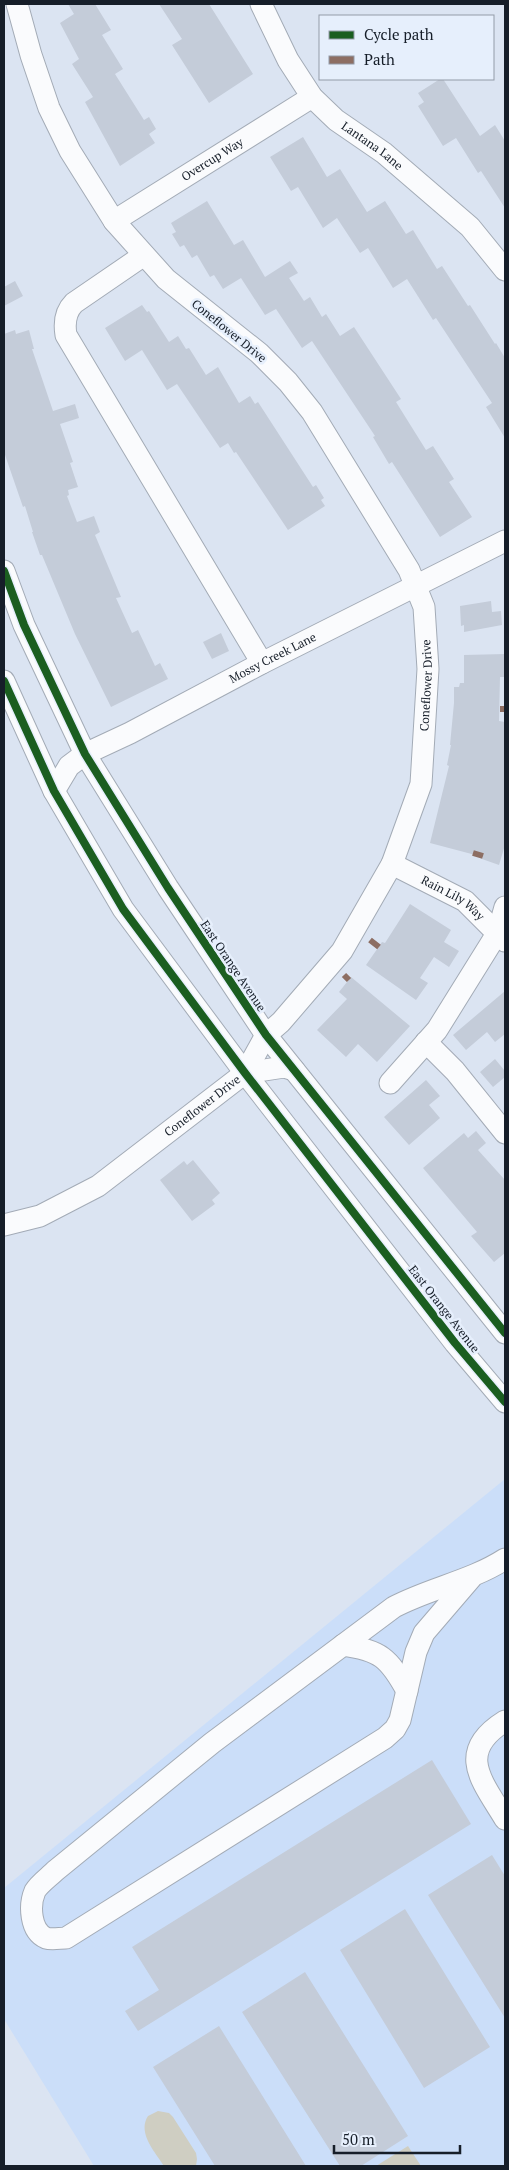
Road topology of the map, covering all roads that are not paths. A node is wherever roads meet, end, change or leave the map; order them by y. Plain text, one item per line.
1 (17, 4) edge
2 (262, 4) edge
3 (312, 97) junction
4 (114, 221) junction
5 (144, 255) junction
6 (505, 270) edge
7 (505, 541) edge
8 (4, 571) edge
9 (415, 586) junction
10 (262, 664) junction
11 (4, 681) edge
12 (85, 754) junction
13 (54, 791) junction
14 (392, 864) junction
15 (505, 907) edge
16 (501, 936) edge
17 (266, 1035) junction
18 (426, 1042) junction
19 (294, 1070) junction
20 (245, 1073) junction
21 (390, 1083) dead end
22 (505, 1132) edge
23 (4, 1225) edge
24 (498, 1308) edge
25 (505, 1333) edge
26 (505, 1402) edge
27 (505, 1559) edge
28 (472, 1577) junction
29 (343, 1645) junction
30 (407, 1691) junction
31 (505, 1721) edge
32 (505, 1819) edge

1 - 4 street, Coneflower Drive
2 - 3 street, Lantana Lane
3 - 4 street, Overcup Way
3 - 6 street, Lantana Lane
4 - 5 street, Coneflower Drive
5 - 9 street, Coneflower Drive
5 - 10 street
7 - 9 street, Mossy Creek Lane
8 - 12 street, East Orange Avenue
9 - 10 street, Mossy Creek Lane
9 - 14 street, Coneflower Drive
10 - 12 street, Mossy Creek Lane
11 - 13 street, East Orange Avenue
12 - 13 street, Mossy Creek Lane
12 - 17 street, East Orange Avenue
13 - 20 street, East Orange Avenue
14 - 16 street, Rain Lily Way
14 - 17 street, Coneflower Drive
15 - 16 street
16 - 18 street
17 - 19 street, East Orange Avenue
17 - 20 street, Coneflower Drive
18 - 21 street
18 - 22 street
19 - 20 street
19 - 24 street, East Orange Avenue
20 - 23 street, Coneflower Drive
20 - 26 street, East Orange Avenue
24 - 25 street, East Orange Avenue
27 - 28 street
28 - 29 street
28 - 30 street
29 - 30 street
29 - 30 street
31 - 32 street

